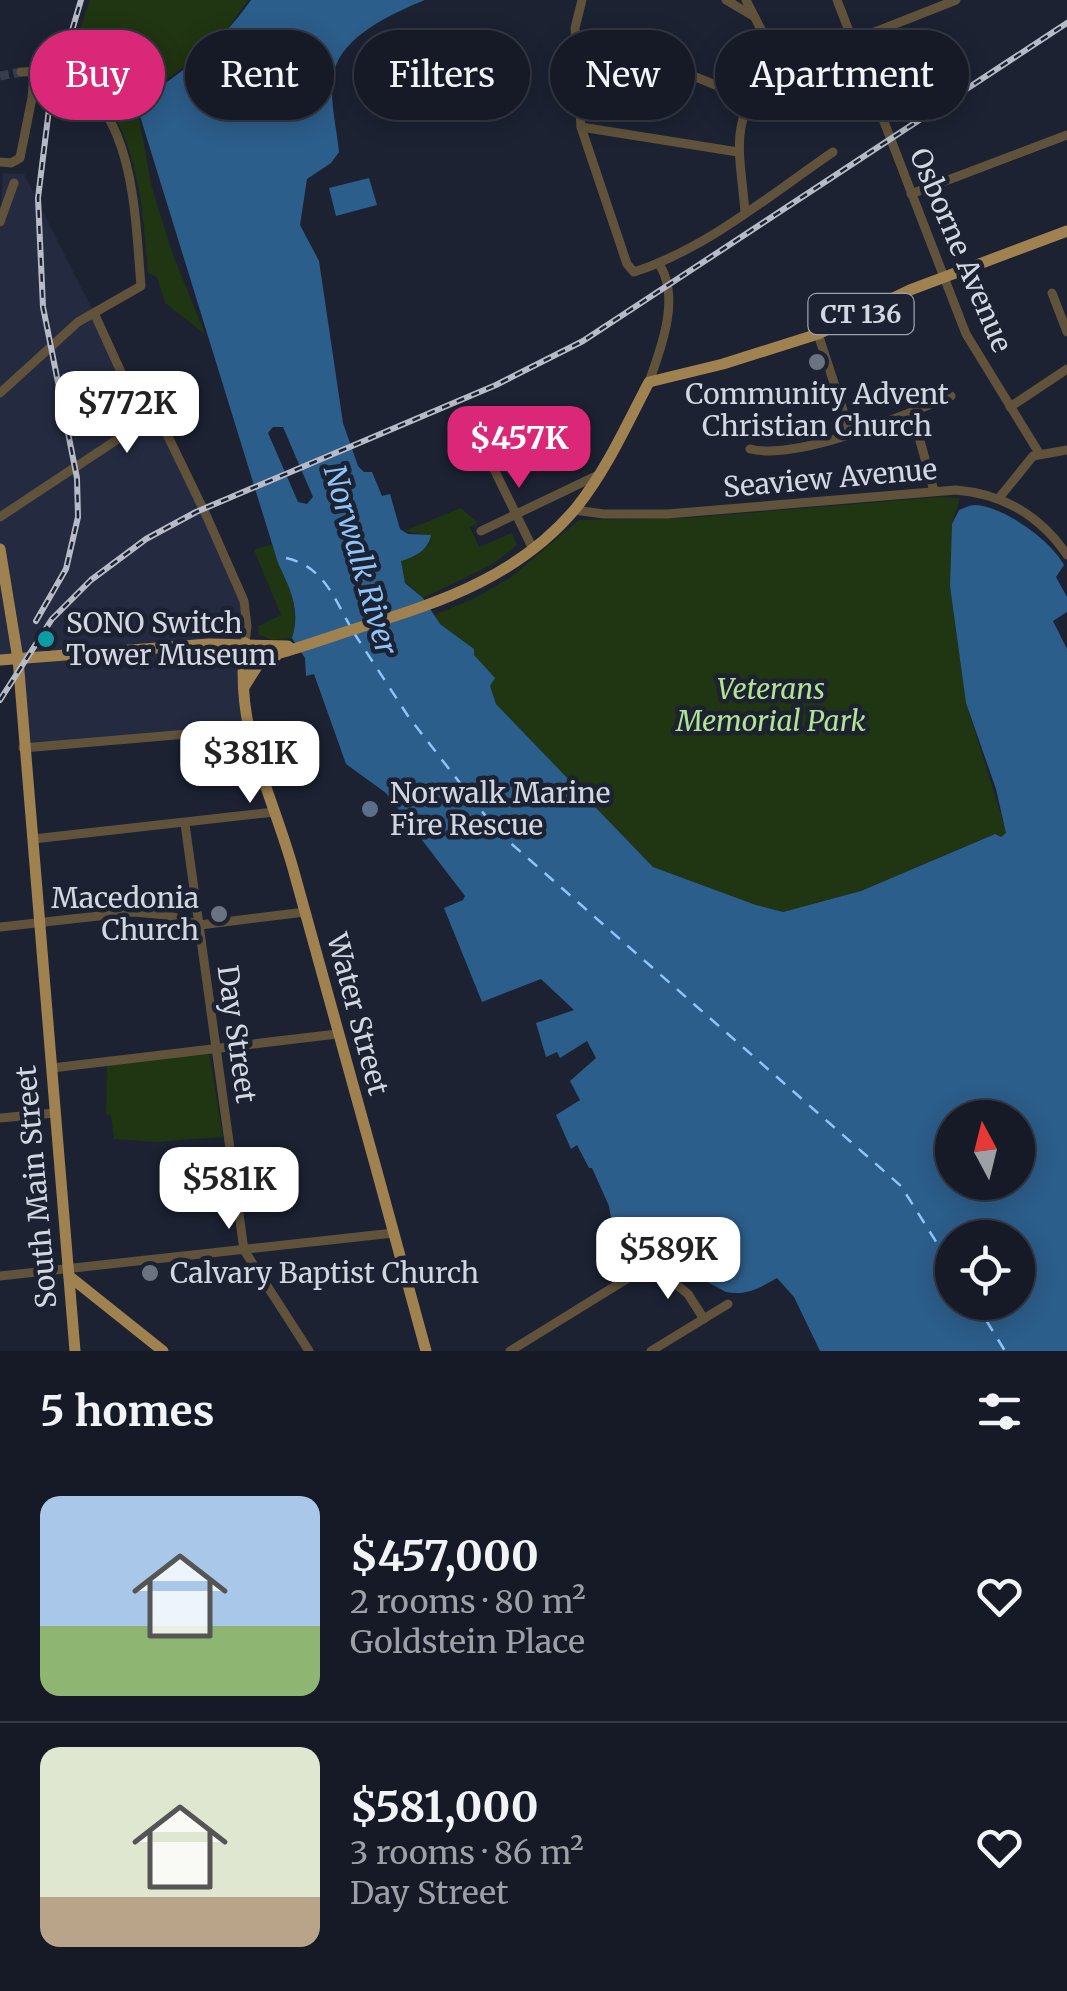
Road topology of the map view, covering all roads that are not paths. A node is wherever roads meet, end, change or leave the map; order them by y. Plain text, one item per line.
1 (582, 0) edge
2 (726, 0) edge
3 (746, 0) edge
4 (836, 0) edge
5 (953, 1) edge
6 (755, 18) junction
7 (761, 30) edge
8 (847, 30) edge
9 (881, 30) edge
10 (21, 72) tunnel mouth
11 (30, 72) edge
12 (30, 97) edge
13 (111, 120) edge
14 (741, 120) edge
15 (882, 120) edge
16 (582, 126) junction
17 (1067, 135) edge
18 (738, 152) junction
19 (833, 152) dead end
20 (0, 162) edge
21 (14, 183) dead end
22 (911, 194) junction
23 (745, 212) junction
24 (1, 219) edge
25 (1067, 231) edge
26 (659, 264) junction
27 (944, 278) junction
28 (1052, 293) dead end
29 (95, 314) junction
30 (1066, 327) edge
31 (818, 334) junction
32 (1067, 369) edge
33 (649, 382) junction
34 (0, 393) edge
35 (951, 396) dead end
36 (1010, 407) junction
37 (150, 412) junction
38 (912, 412) junction
39 (470, 420) dead end
40 (851, 435) junction
41 (750, 449) dead end
42 (1067, 450) edge
43 (1039, 453) junction
44 (600, 474) junction
45 (934, 491) junction
46 (999, 498) junction
47 (574, 510) junction
48 (515, 515) junction
49 (0, 517) edge
50 (482, 531) dead end
51 (0, 549) edge
52 (533, 549) junction
53 (1067, 555) edge
54 (244, 643) junction
55 (292, 649) junction
56 (18, 659) junction
57 (0, 660) edge
58 (242, 690) junction
59 (246, 729) junction
60 (23, 748) junction
61 (274, 812) junction
62 (185, 824) junction
63 (33, 840) junction
64 (305, 912) junction
65 (39, 924) junction
66 (200, 924) junction
67 (0, 927) edge
68 (337, 1034) junction
69 (216, 1048) junction
70 (52, 1068) junction
71 (55, 1113) junction
72 (0, 1118) edge
73 (394, 1233) junction
74 (244, 1250) junction
75 (69, 1273) junction
76 (0, 1276) edge
77 (728, 1304) dead end
78 (704, 1319) junction
79 (75, 1351) edge
80 (163, 1351) edge
81 (309, 1351) edge
82 (426, 1351) edge
83 (510, 1351) edge
84 (651, 1351) edge

1 - 16 street
2 - 6 street
3 - 6 street
4 - 8 street, Osborne Avenue
5 - 9 street
6 - 7 street
10 - 11 street
12 - 20 street
13 - 29 street
14 - 18 street
15 - 22 street, Osborne Avenue
16 - 18 street
16 - 26 street
17 - 22 street
18 - 23 street
19 - 23 street
21 - 24 street
22 - 27 street, Osborne Avenue
23 - 26 street
25 - 27 main road, CT 136
26 - 33 street
27 - 31 main road, CT 136
27 - 36 street, Osborne Avenue
28 - 30 street
29 - 34 street
29 - 37 street
31 - 33 main road, CT 136
31 - 40 street
32 - 36 street
33 - 44 main road
35 - 38 street
36 - 43 street, Osborne Avenue
37 - 49 street
37 - 54 street
38 - 40 street
38 - 45 street
39 - 48 street
40 - 41 street
42 - 43 street
43 - 46 street
44 - 47 main road
44 - 48 street
45 - 46 street, Seaview Avenue
45 - 47 street, Seaview Avenue
46 - 53 street, Seaview Avenue
47 - 52 main road
48 - 50 street
48 - 52 street
51 - 56 main road, South Main Street
52 - 55 main road
54 - 55 main road
54 - 56 main road
54 - 58 main road, Water Street
55 - 58 main road
56 - 57 main road
56 - 60 main road, South Main Street
58 - 59 main road, Water Street
59 - 60 street
59 - 61 main road, Water Street
60 - 63 main road, South Main Street
61 - 62 street
61 - 64 main road, Water Street
62 - 63 street
62 - 66 street, Day Street
63 - 65 main road, South Main Street
64 - 66 street
64 - 68 main road, Water Street
65 - 66 street
65 - 67 street
65 - 70 main road, South Main Street
66 - 69 street, Day Street
68 - 69 street
68 - 73 main road, Water Street
69 - 70 street
69 - 74 street, Day Street
70 - 71 main road, South Main Street
71 - 72 street
71 - 75 main road, South Main Street
73 - 74 street
73 - 82 main road, Water Street
74 - 75 street
74 - 81 street, Day Street
75 - 76 street
75 - 79 main road, South Main Street
75 - 80 main road
77 - 78 street
78 - 83 street
78 - 84 street

